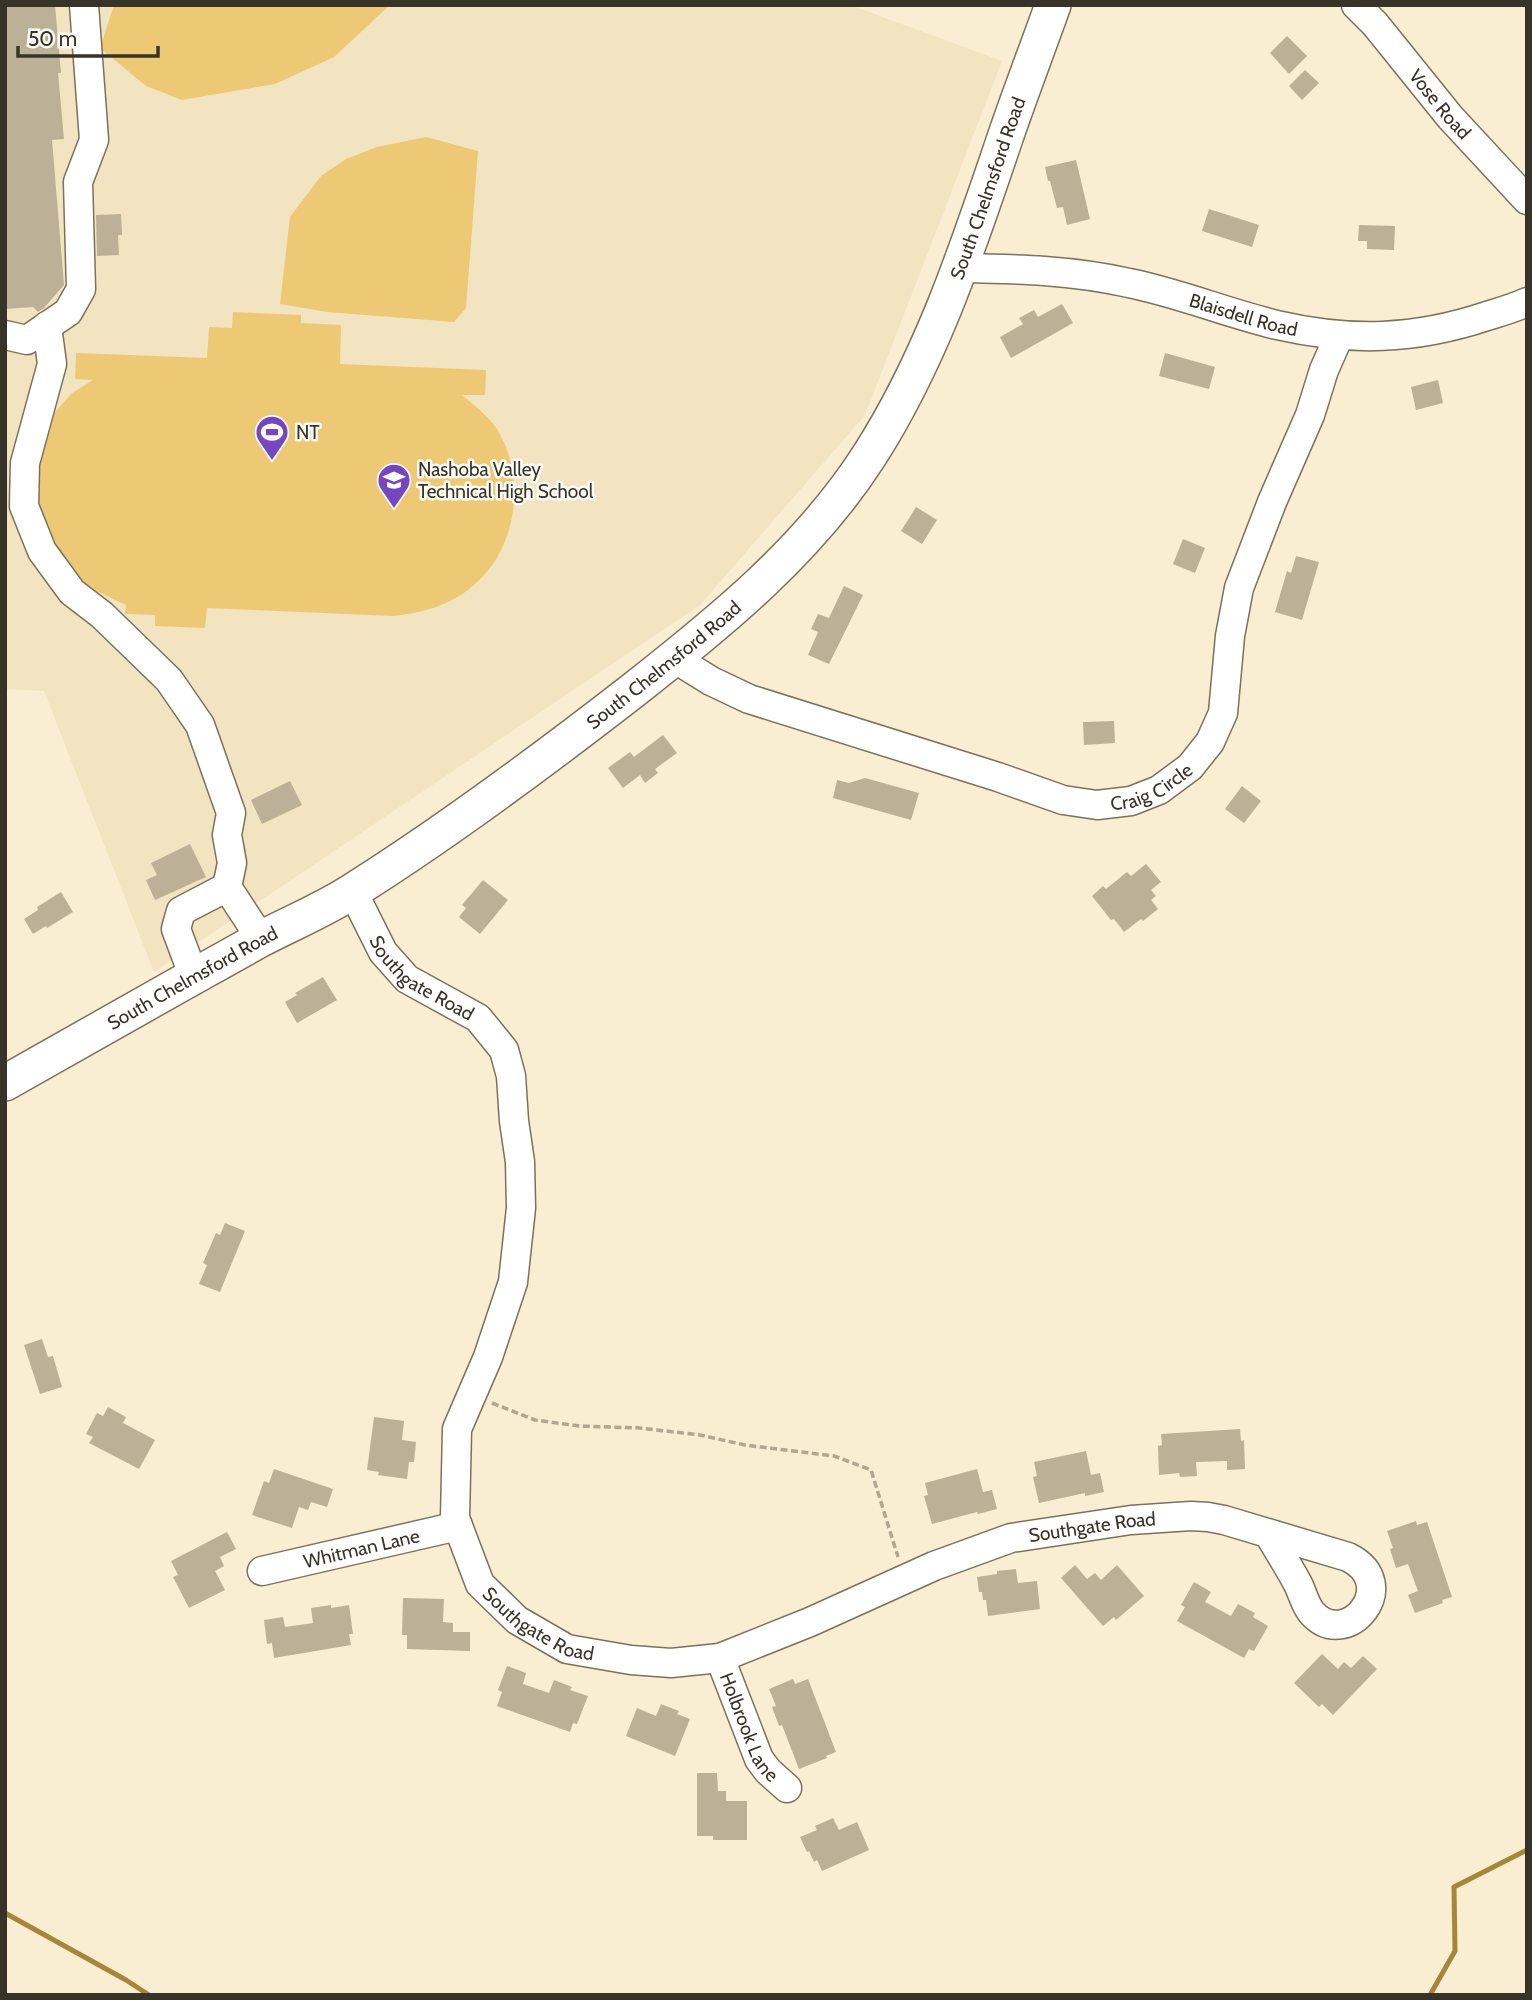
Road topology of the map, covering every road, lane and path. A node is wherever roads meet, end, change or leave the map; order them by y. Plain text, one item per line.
1 (84, 5) edge
2 (1053, 5) edge
3 (1356, 5) edge
4 (1527, 200) edge
5 (959, 268) junction
6 (1527, 302) edge
7 (47, 326) junction
8 (5, 335) edge
9 (1339, 335) junction
10 (674, 658) junction
11 (227, 887) junction
12 (353, 891) junction
13 (261, 939) junction
14 (194, 977) junction
15 (5, 1083) edge
16 (471, 1395) junction
17 (458, 1526) junction
18 (1268, 1533) dead end
19 (262, 1571) dead end
20 (905, 1579) junction
21 (720, 1658) junction
22 (787, 1788) dead end

1 - 7 street
2 - 5 main road, South Chelmsford Road
3 - 4 street, Vose Road
5 - 9 street, Blaisdell Road
5 - 10 main road, South Chelmsford Road
6 - 9 street, Blaisdell Road
7 - 8 street
7 - 11 street
9 - 10 street, Craig Circle
10 - 12 main road, South Chelmsford Road
11 - 13 street
11 - 14 street
12 - 13 main road, South Chelmsford Road
12 - 16 street, Southgate Road
13 - 14 main road, South Chelmsford Road
14 - 15 main road, South Chelmsford Road
16 - 17 street, Southgate Road
16 - 20 path
17 - 19 street, Whitman Lane
17 - 21 street, Southgate Road
18 - 20 street, Southgate Road
20 - 21 street, Southgate Road
21 - 22 street, Holbrook Lane

